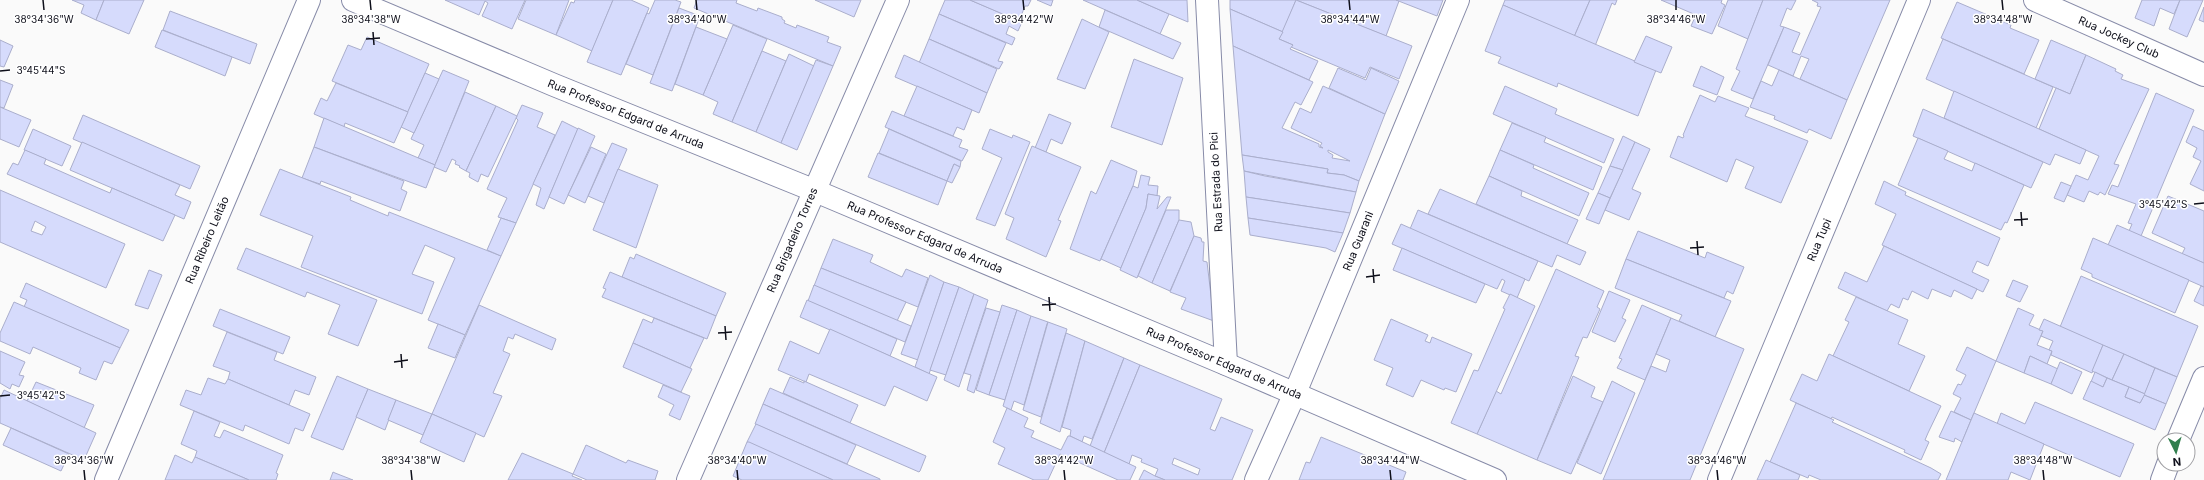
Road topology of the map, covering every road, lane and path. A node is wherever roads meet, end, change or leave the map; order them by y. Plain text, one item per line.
1 (309, 0) edge
2 (353, 0) edge
3 (898, 0) edge
4 (1207, 0) edge
5 (1458, 0) edge
6 (1919, 0) edge
7 (2035, 0) edge
8 (2204, 74) edge
9 (813, 190) junction
10 (1226, 364) junction
11 (2204, 378) edge
12 (1296, 393) junction
13 (2181, 432) edge
14 (1262, 474) edge
15 (106, 480) edge
16 (688, 480) edge
17 (1495, 480) edge
18 (1719, 480) edge

1 - 15 street, Rua Ribeiro Leitão
2 - 9 street, Rua Professor Edgard de Arruda
3 - 9 street, Rua Brigadeiro Torres
4 - 10 street, Rua Estrada do Pici
5 - 12 street, Rua Guarani
6 - 18 street, Rua Tupi
7 - 8 street, Rua Jockey Club
9 - 10 street, Rua Professor Edgard de Arruda
9 - 16 street, Rua Brigadeiro Torres
10 - 12 street, Rua Professor Edgard de Arruda
11 - 13 street
12 - 14 street, Rua Guarani
12 - 17 street, Rua Professor Edgard de Arruda

